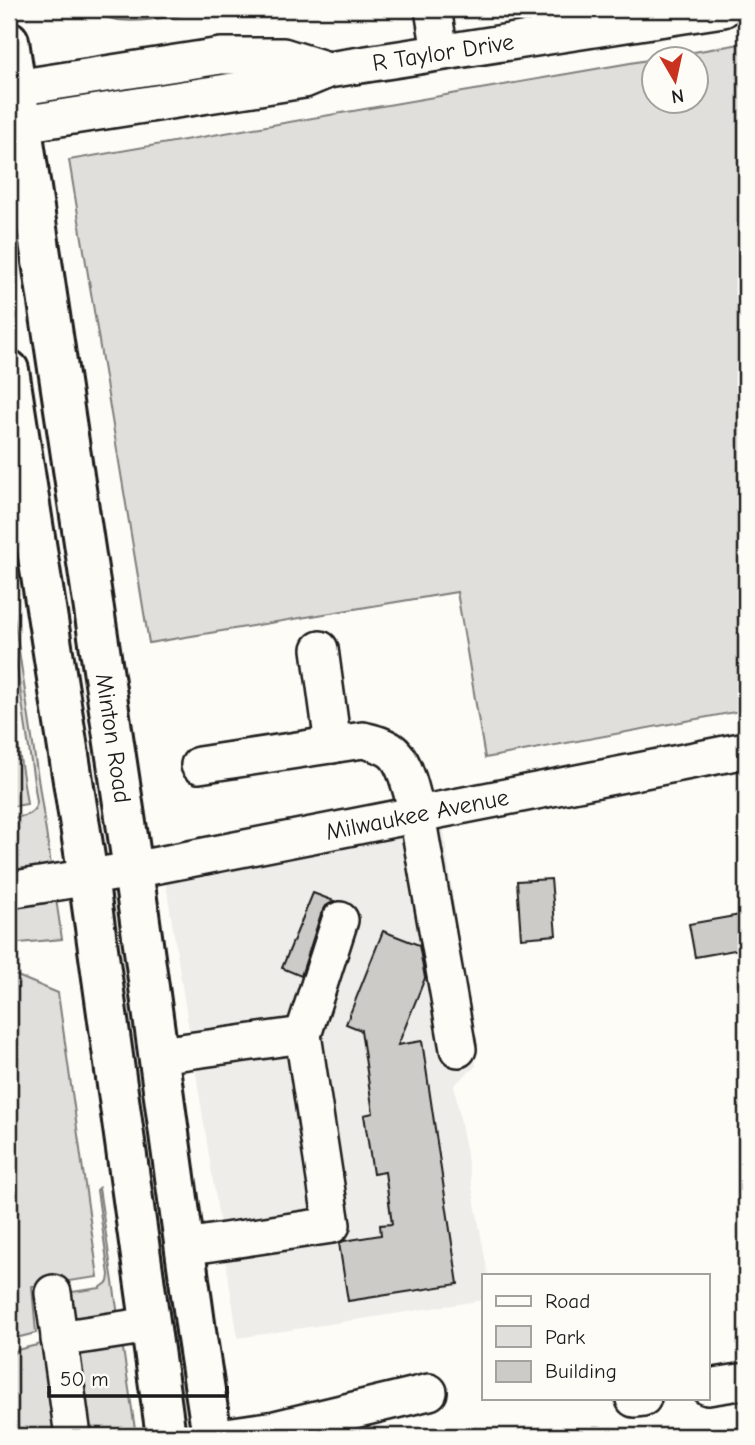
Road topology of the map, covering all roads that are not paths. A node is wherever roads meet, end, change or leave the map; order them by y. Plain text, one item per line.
1 (433, 9) edge
2 (723, 9) edge
3 (630, 16) edge
4 (9, 41) edge
5 (440, 52) junction
6 (140, 69) junction
7 (238, 73) junction
8 (12, 88) edge
9 (145, 105) junction
10 (15, 126) edge
11 (9, 370) edge
12 (320, 649) dead end
13 (334, 744) junction
14 (746, 750) edge
15 (199, 765) dead end
16 (417, 815) junction
17 (134, 870) junction
18 (88, 877) junction
19 (9, 890) edge
20 (340, 920) dead end
21 (303, 1035) junction
22 (458, 1049) dead end
23 (159, 1055) junction
24 (185, 1247) junction
25 (53, 1293) dead end
26 (150, 1325) junction
27 (59, 1339) junction
28 (746, 1381) edge
29 (710, 1387) edge
30 (429, 1392) dead end
31 (73, 1436) edge
32 (166, 1436) edge
33 (212, 1436) edge
34 (226, 1436) edge

1 - 5 street
2 - 3 street, R Taylor Drive
3 - 5 street, R Taylor Drive
4 - 8 main road, Minton Road
5 - 7 street, R Taylor Drive
6 - 7 street, R Taylor Drive
6 - 8 street, R Taylor Drive
6 - 9 street
7 - 9 street, R Taylor Drive
8 - 10 main road, Minton Road
9 - 10 street, R Taylor Drive
10 - 17 main road, Minton Road
11 - 18 main road, Minton Road
12 - 13 street
13 - 15 street
13 - 16 street
14 - 16 street, Milwaukee Avenue
16 - 17 street, Milwaukee Avenue
16 - 22 street
17 - 18 street, Milwaukee Avenue
17 - 23 main road, Minton Road
18 - 19 street, Milwaukee Avenue
18 - 26 main road, Minton Road
20 - 21 street
21 - 23 street
21 - 24 street
23 - 24 main road, Minton Road
24 - 33 main road, Minton Road
25 - 27 street
26 - 27 street
26 - 32 main road, Minton Road
27 - 31 street
28 - 29 street
30 - 34 street

